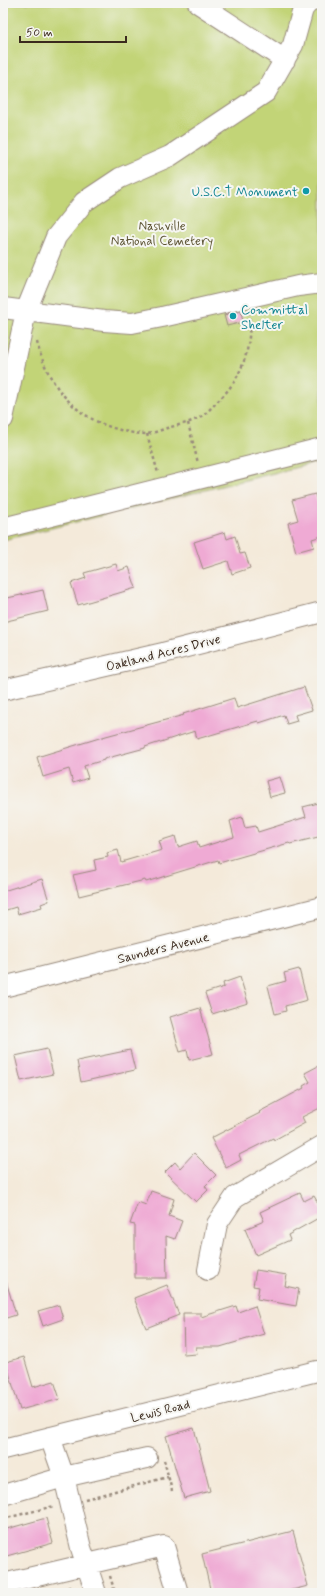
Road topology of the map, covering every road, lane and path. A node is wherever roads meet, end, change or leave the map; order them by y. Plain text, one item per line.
1 (198, 3) edge
2 (308, 3) edge
3 (285, 60) junction
4 (322, 283) edge
5 (246, 298) junction
6 (3, 308) edge
7 (26, 310) junction
8 (37, 338) dead end
9 (3, 419) edge
10 (188, 423) junction
11 (147, 434) junction
12 (322, 448) edge
13 (196, 468) dead end
14 (161, 477) dead end
15 (3, 528) edge
16 (322, 612) edge
17 (3, 690) edge
18 (322, 907) edge
19 (3, 986) edge
20 (322, 1147) edge
21 (208, 1270) dead end
22 (317, 1371) dead end
23 (50, 1437) junction
24 (3, 1449) edge
25 (155, 1456) joint
26 (168, 1477) junction
27 (64, 1478) junction
28 (172, 1490) dead end
29 (3, 1495) edge
30 (82, 1499) dead end
31 (54, 1506) dead end
32 (3, 1519) edge
33 (87, 1565) junction
34 (109, 1570) dead end
35 (3, 1584) edge
36 (96, 1593) edge
37 (115, 1593) edge
38 (178, 1593) edge

1 - 3 street
2 - 3 street
3 - 7 street
4 - 5 street
5 - 7 street
5 - 10 path
6 - 7 street
7 - 9 street
8 - 11 path
10 - 11 path
10 - 13 path
11 - 14 path
12 - 15 street
16 - 17 street, Oakland Acres Drive
18 - 19 street, Saunders Avenue
20 - 21 street
22 - 23 street, Lewis Road
23 - 24 street, Lewis Road
23 - 27 street
25 - 26 path
25 - 27 street
26 - 28 path
26 - 30 path
27 - 29 street
27 - 33 street
31 - 32 path
33 - 35 street
33 - 36 street
33 - 38 street
34 - 37 path

